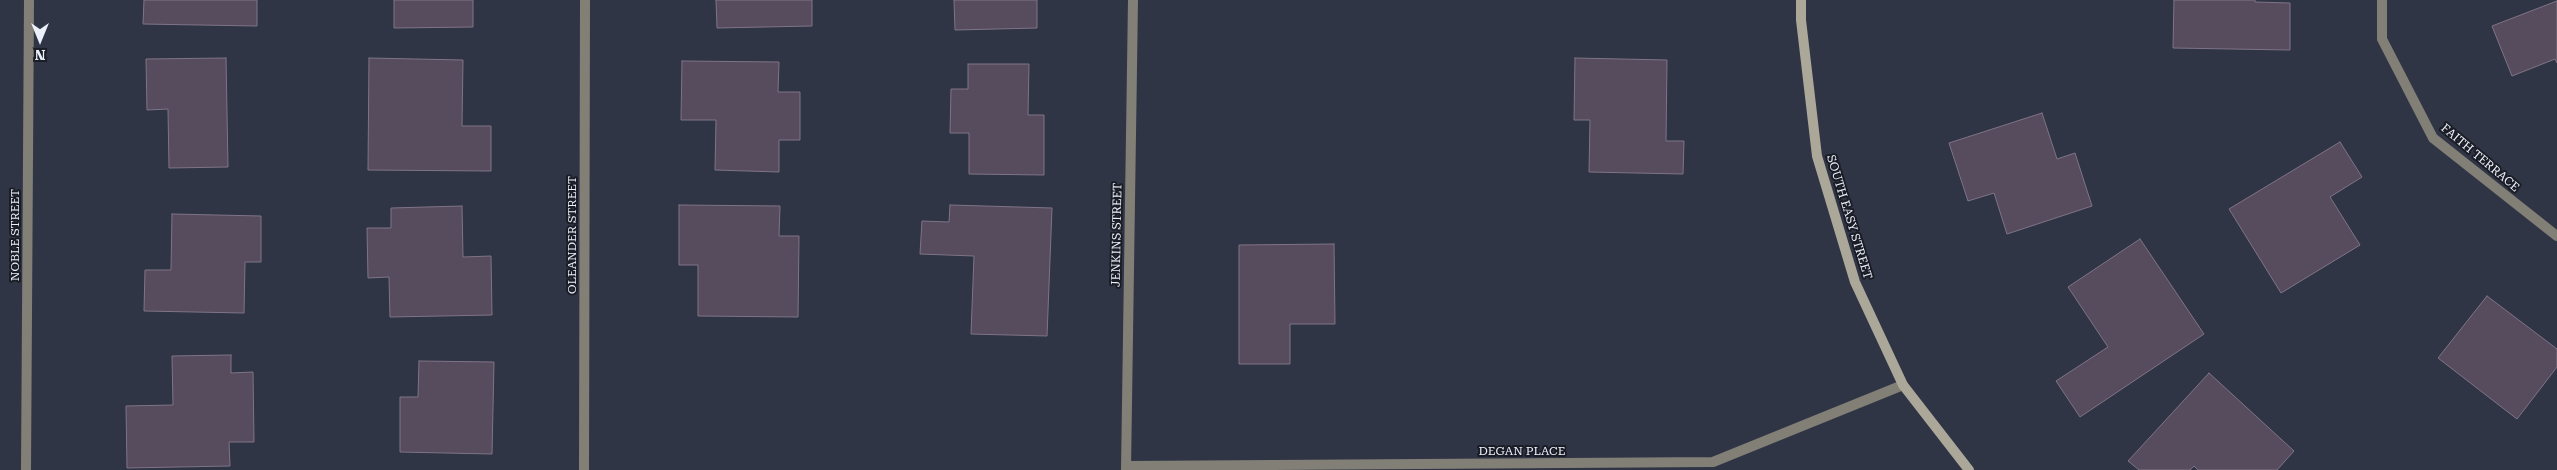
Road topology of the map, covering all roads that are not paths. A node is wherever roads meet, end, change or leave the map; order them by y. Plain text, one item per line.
1 (29, 0) edge
2 (586, 0) edge
3 (1133, 0) edge
4 (1801, 0) edge
5 (2382, 0) edge
6 (2557, 236) edge
7 (1903, 385) junction
8 (1126, 468) edge
9 (26, 470) edge
10 (584, 470) edge
11 (1969, 470) edge

1 - 9 street, NOBLE STREET
2 - 10 street, OLEANDER STREET
3 - 8 street, JENKINS STREET
4 - 7 street, SOUTH EASY STREET
5 - 6 street, FAITH TERRACE
7 - 8 street, DEGAN PLACE
7 - 11 street, SOUTH EASY STREET

